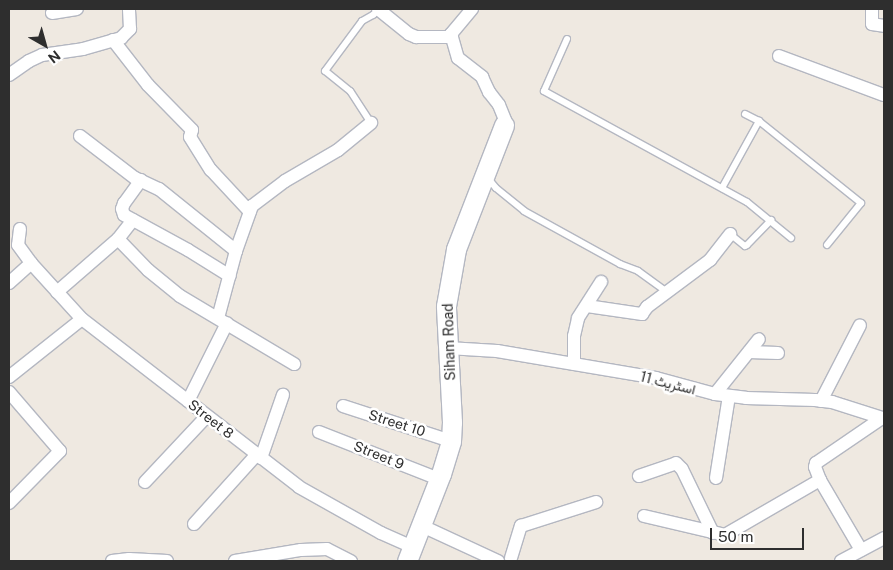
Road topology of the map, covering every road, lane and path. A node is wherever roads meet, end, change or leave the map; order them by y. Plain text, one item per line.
1 (77, 9) edge
2 (133, 9) edge
3 (378, 9) edge
4 (472, 9) edge
5 (872, 9) edge
6 (52, 13) dead end
7 (884, 26) edge
8 (452, 37) junction
9 (567, 39) dead end
10 (114, 40) junction
11 (778, 56) dead end
12 (9, 75) edge
13 (884, 96) edge
14 (745, 114) dead end
15 (759, 121) junction
16 (371, 123) joint
17 (504, 125) joint
18 (80, 136) dead end
19 (484, 174) junction
20 (141, 180) junction
21 (722, 188) junction
22 (250, 212) junction
23 (134, 220) junction
24 (772, 220) junction
25 (20, 229) dead end
26 (730, 234) joint
27 (791, 238) dead end
28 (118, 239) junction
29 (827, 246) dead end
30 (236, 251) junction
31 (32, 263) junction
32 (230, 276) junction
33 (601, 282) dead end
34 (9, 283) edge
35 (57, 292) junction
36 (667, 292) junction
37 (587, 306) junction
38 (82, 319) junction
39 (223, 321) junction
40 (860, 326) dead end
41 (759, 339) dead end
42 (448, 348) junction
43 (749, 352) junction
44 (778, 353) dead end
45 (294, 364) dead end
46 (574, 364) junction
47 (9, 377) edge
48 (9, 392) edge
49 (715, 394) junction
50 (283, 395) dead end
51 (730, 396) junction
52 (821, 401) junction
53 (188, 402) junction
54 (342, 406) dead end
55 (206, 417) junction
56 (881, 420) edge
57 (319, 432) dead end
58 (451, 441) junction
59 (259, 456) junction
60 (639, 476) dead end
61 (716, 478) dead end
62 (440, 479) junction
63 (820, 480) junction
64 (145, 482) dead end
65 (596, 502) dead end
66 (9, 503) edge
67 (644, 516) dead end
68 (194, 524) dead end
69 (420, 525) junction
70 (712, 533) junction
71 (884, 538) edge
72 (861, 550) junction
73 (409, 554) edge
74 (514, 560) edge
75 (112, 561) edge
76 (167, 561) edge
77 (235, 561) edge
78 (351, 561) edge
79 (498, 561) edge
80 (840, 561) edge

1 - 6 street
2 - 10 street
3 - 8 street
3 - 16 lane
4 - 8 street
5 - 7 street
8 - 17 street
9 - 21 lane
10 - 12 street
10 - 22 street
11 - 13 street
14 - 15 lane
15 - 21 lane
15 - 29 lane
16 - 22 street
17 - 19 street, Siham Road
18 - 20 street
19 - 36 lane
19 - 42 street, Siham Road
20 - 23 street
20 - 30 street
21 - 24 lane
22 - 30 street
23 - 28 street
23 - 32 street
24 - 26 lane
24 - 27 lane
25 - 31 street, Street 8
26 - 36 street
28 - 35 street
28 - 39 street
30 - 32 street
31 - 34 street
31 - 35 street, Street 8
32 - 39 street
33 - 37 street
35 - 38 street, Street 8
36 - 37 street
37 - 46 street
38 - 47 street
38 - 53 street, Street 8
39 - 45 street
39 - 53 street
40 - 52 street
41 - 43 street
42 - 46 street, اسٹریٹ 11
42 - 58 street, Siham Road
43 - 44 street
43 - 49 street
46 - 49 street, اسٹریٹ 11
48 - 66 street
49 - 51 street, اسٹریٹ 11
50 - 59 street
51 - 52 street, اسٹریٹ 11
51 - 61 street
52 - 56 street, اسٹریٹ 11
53 - 55 street, Street 8
54 - 58 street, Street 10
55 - 59 street, Street 8
55 - 64 street
56 - 63 street
57 - 62 street, Street 9
58 - 62 street, Siham Road
59 - 68 street
59 - 73 street, Street 8
60 - 70 street
62 - 69 street, Siham Road
63 - 70 street
63 - 72 street
65 - 74 street
67 - 70 street
69 - 73 street, Siham Road
69 - 79 street
71 - 72 street
72 - 80 street
75 - 76 street
77 - 78 street

